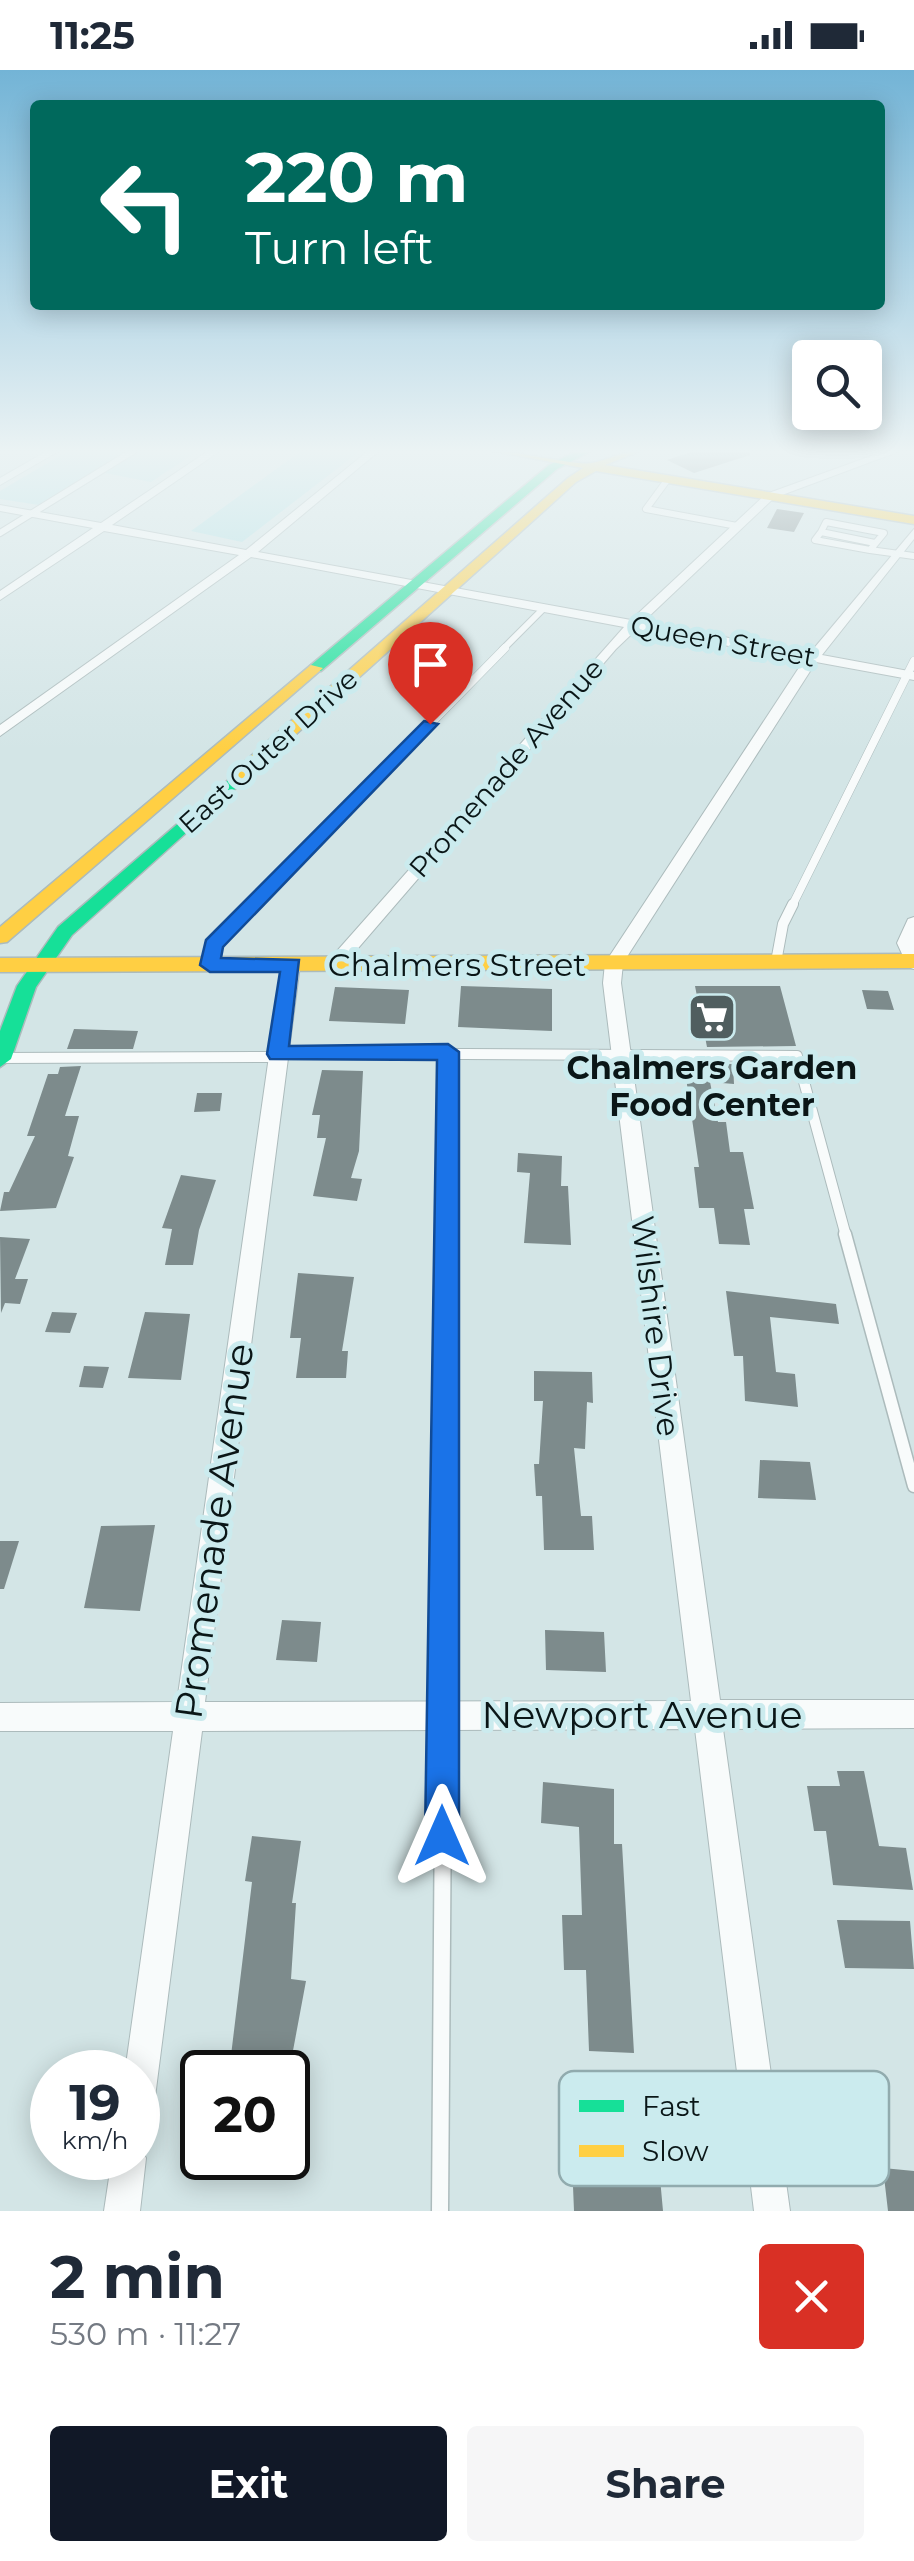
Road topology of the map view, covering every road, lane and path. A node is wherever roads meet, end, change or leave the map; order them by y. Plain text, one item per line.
1 (66, 551) edge
2 (231, 551) edge
3 (252, 551) edge
4 (454, 551) edge
5 (493, 551) edge
6 (711, 551) edge
7 (889, 551) edge
8 (896, 553) junction
9 (248, 554) junction
10 (914, 556) edge
11 (414, 584) junction
12 (449, 590) junction
13 (0, 596) edge
14 (544, 608) junction
15 (633, 624) junction
16 (812, 657) junction
17 (914, 661) edge
18 (909, 675) edge
19 (0, 732) edge
20 (150, 810) junction
21 (187, 823) junction
22 (24, 915) junction
23 (914, 923) edge
24 (65, 931) junction
25 (0, 936) edge
26 (913, 961) edge
27 (776, 962) junction
28 (614, 963) junction
29 (335, 964) junction
30 (0, 965) edge
31 (210, 965) junction
32 (292, 965) junction
33 (39, 966) junction
34 (8, 1016) edge
35 (448, 1052) junction
36 (622, 1054) junction
37 (277, 1055) junction
38 (0, 1059) edge
39 (914, 1486) edge
40 (190, 1714) junction
41 (443, 1714) junction
42 (707, 1714) junction
43 (914, 1714) edge
44 (0, 1717) edge
45 (144, 2050) edge
46 (754, 2071) edge
47 (126, 2180) edge
48 (769, 2186) edge
49 (122, 2211) edge
50 (440, 2211) edge
51 (772, 2211) edge

1 - 13 street
2 - 9 street, Queen Street
3 - 9 street
4 - 11 street, East Outer Drive
5 - 12 street, East Outer Drive
6 - 15 street, Promenade Avenue
7 - 8 lane
8 - 10 lane
8 - 16 street
9 - 11 street, Queen Street
9 - 19 street
11 - 12 street, Queen Street
11 - 20 street, East Outer Drive
12 - 14 street, Queen Street
12 - 21 street, East Outer Drive
14 - 15 street, Queen Street
14 - 31 lane
15 - 16 street, Queen Street
15 - 29 street, Promenade Avenue
16 - 18 street, Queen Street
16 - 28 street
17 - 18 lane
18 - 27 lane
20 - 21 street
20 - 22 street, East Outer Drive
21 - 24 street, East Outer Drive
22 - 24 street
22 - 25 street, East Outer Drive
23 - 26 street
24 - 33 street, East Outer Drive
26 - 27 street, Chalmers Street
27 - 28 street, Chalmers Street
28 - 29 street, Chalmers Street
28 - 36 street, Wilshire Drive
29 - 32 street, Chalmers Street
30 - 33 street, Chalmers Street
31 - 32 street, Chalmers Street
31 - 33 street, Chalmers Street
32 - 37 street, Promenade Avenue
33 - 34 street, East Outer Drive
34 - 38 street, East Outer Drive
35 - 36 lane
35 - 37 lane
35 - 41 lane
36 - 39 lane
36 - 42 street, Wilshire Drive
37 - 38 lane
37 - 40 street, Promenade Avenue
40 - 41 street, Newport Avenue
40 - 44 street, Newport Avenue
40 - 45 street, Promenade Avenue
41 - 42 street, Newport Avenue
41 - 50 lane
42 - 43 street, Newport Avenue
42 - 46 street, Wilshire Drive
47 - 49 street
48 - 51 street, Wilshire Drive

